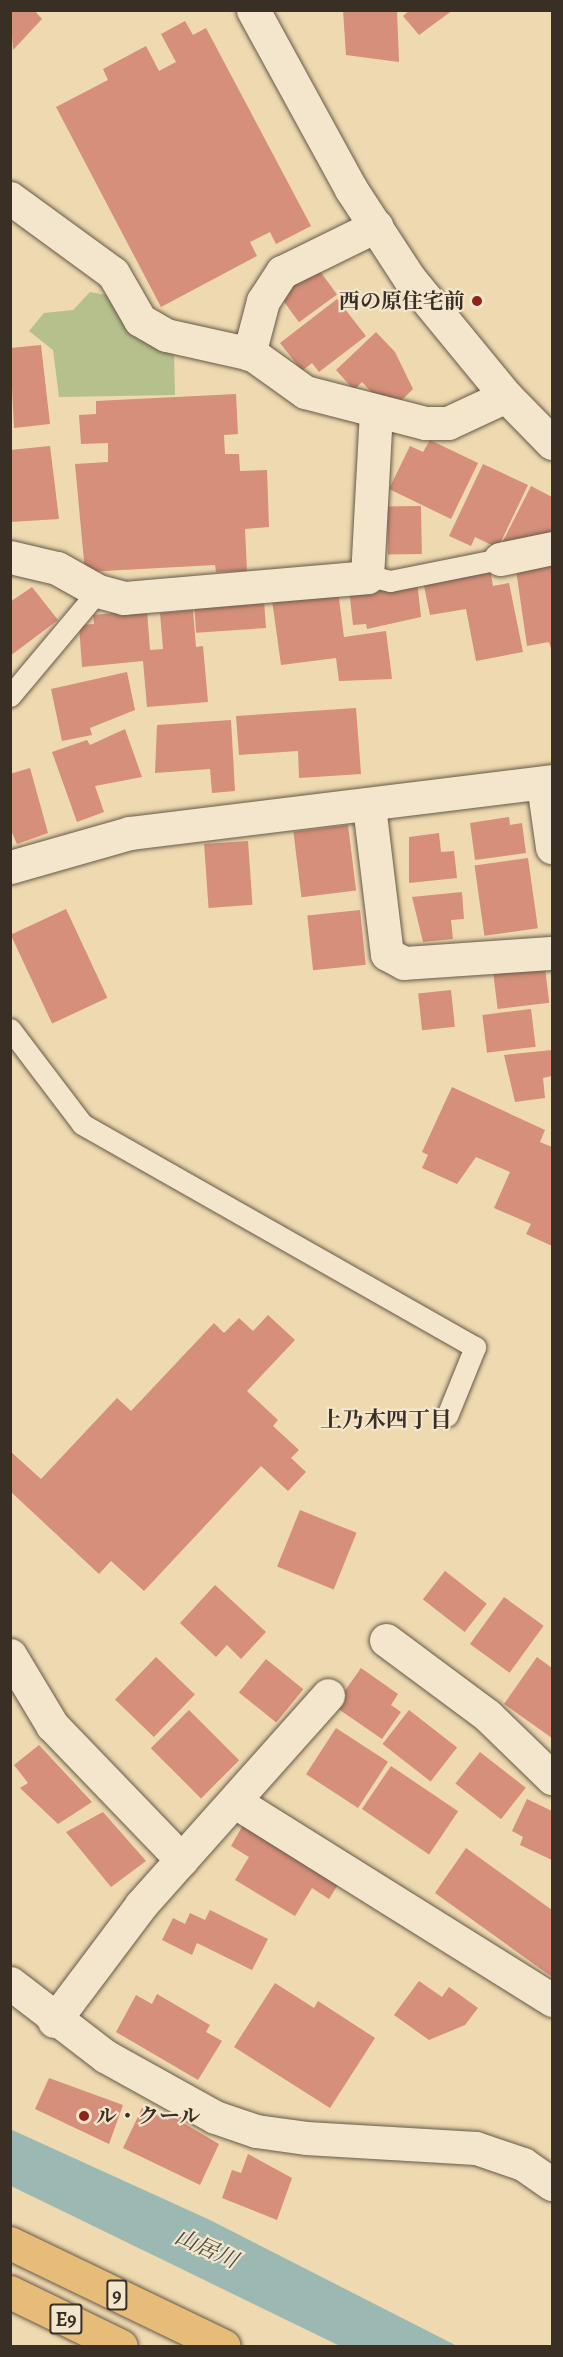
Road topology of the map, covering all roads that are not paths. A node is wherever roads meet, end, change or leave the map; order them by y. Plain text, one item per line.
1 (253, 10) edge
2 (10, 198) edge
3 (376, 226) junction
4 (249, 354) junction
5 (506, 396) junction
6 (376, 413) junction
7 (552, 443) edge
8 (552, 548) edge
9 (10, 557) edge
10 (500, 559) joint
11 (369, 576) junction
12 (98, 591) junction
13 (10, 696) edge
14 (548, 782) edge
15 (369, 806) junction
16 (552, 847) edge
17 (10, 867) edge
18 (552, 953) edge
19 (10, 1029) edge
20 (447, 1416) dead end
21 (386, 1640) dead end
22 (10, 1655) edge
23 (328, 1695) dead end
24 (552, 1778) edge
25 (237, 1803) junction
26 (182, 1860) junction
27 (10, 1983) edge
28 (552, 2000) edge
29 (54, 2020) junction
30 (552, 2184) edge
31 (10, 2243) edge
32 (10, 2292) edge
33 (121, 2346) edge
34 (224, 2346) edge

1 - 3 street
2 - 4 street
3 - 4 street
3 - 5 street
4 - 6 street
5 - 6 street
5 - 7 street
6 - 11 street
8 - 10 street
9 - 12 street
10 - 11 lane
11 - 12 street
12 - 13 lane
14 - 15 street
14 - 16 street
15 - 17 street
15 - 18 street
19 - 20 lane
21 - 24 street
22 - 26 street
23 - 25 street
25 - 26 street
25 - 28 street
26 - 29 street
27 - 29 street
29 - 30 street
31 - 34 highway, 9
32 - 33 highway, E9

